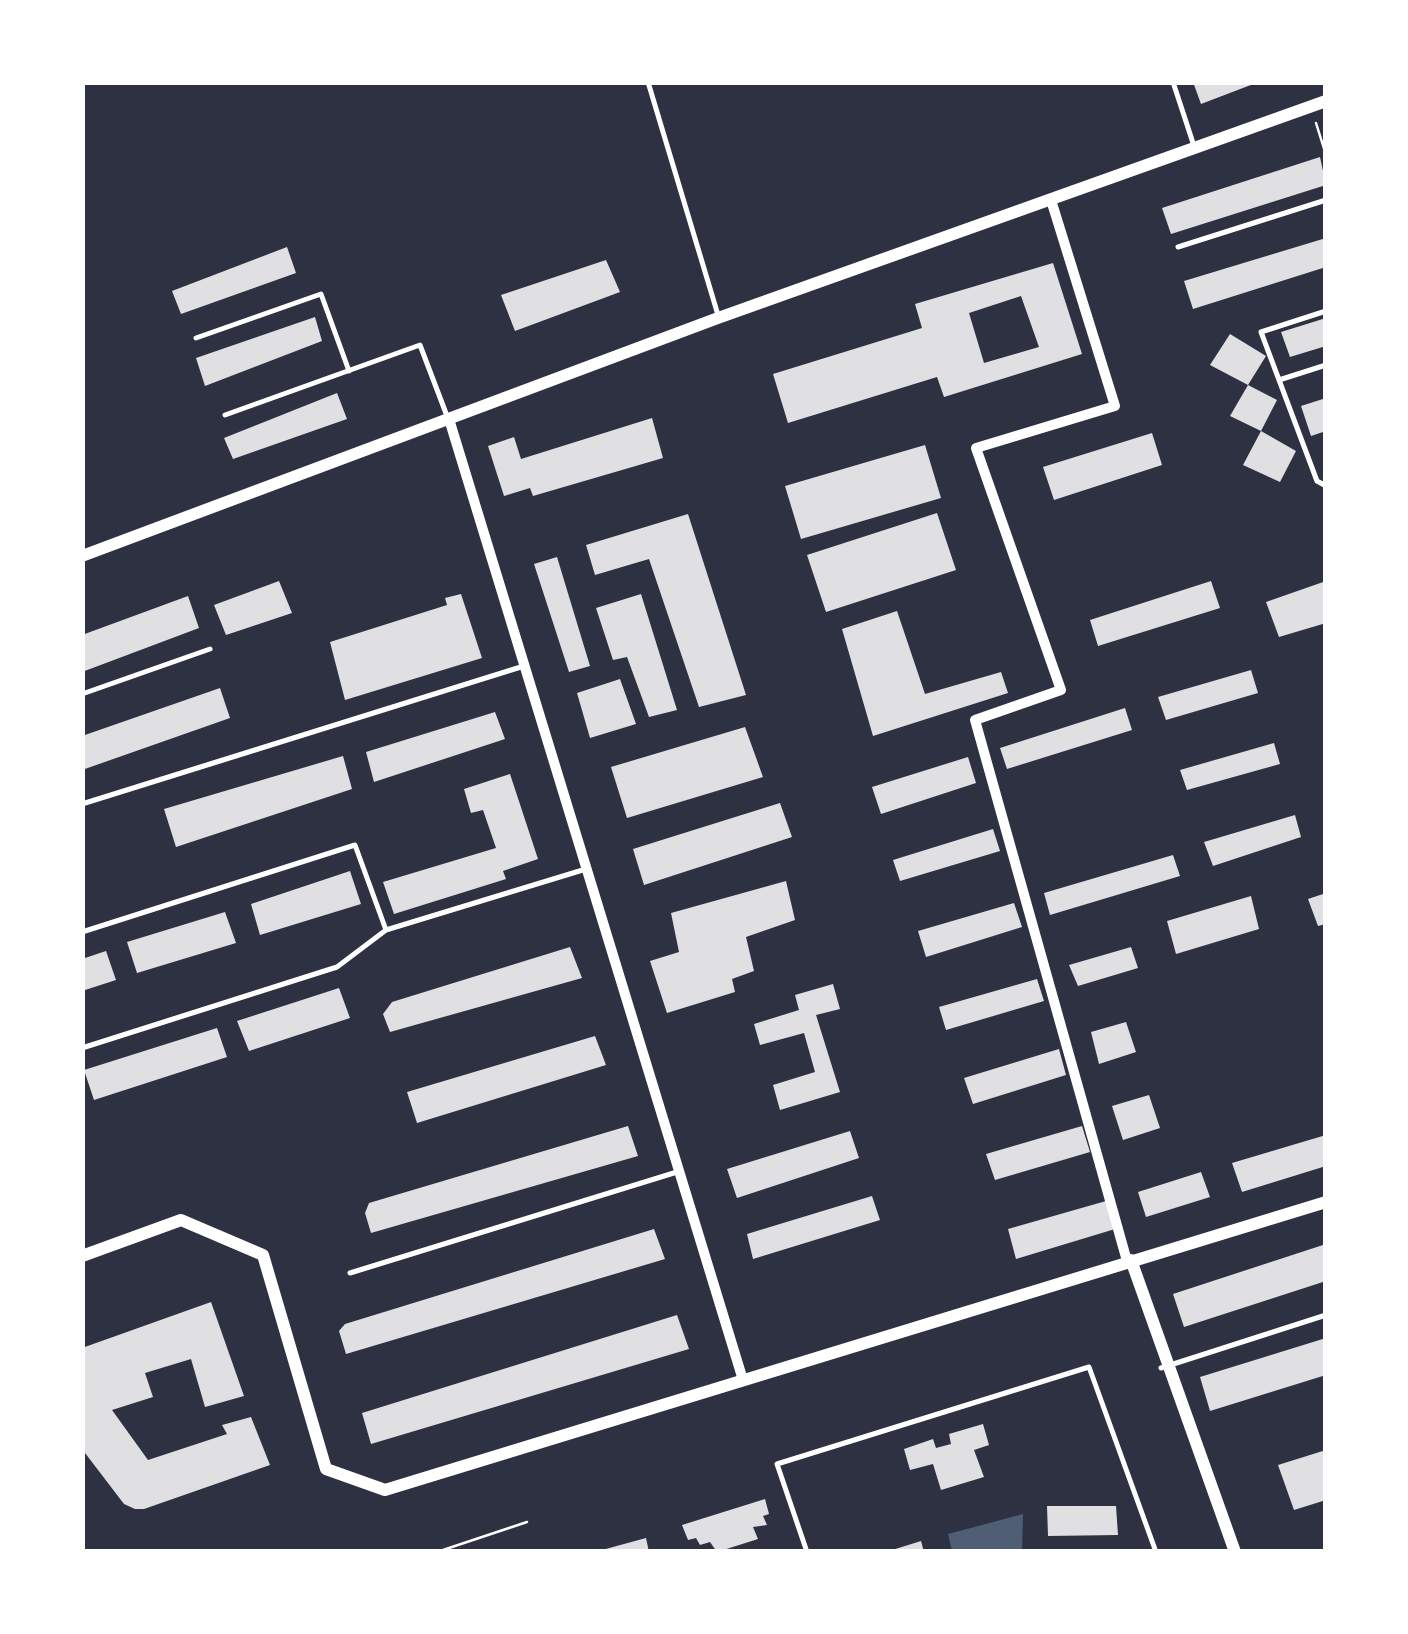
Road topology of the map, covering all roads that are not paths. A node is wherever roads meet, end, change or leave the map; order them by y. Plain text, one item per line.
1 (648, 82) edge
2 (1173, 82) edge
3 (1326, 101) edge
4 (1195, 149) junction
5 (1051, 200) junction
6 (1326, 200) edge
7 (1178, 247) dead end
8 (1326, 311) edge
9 (718, 318) junction
10 (196, 338) dead end
11 (1326, 365) edge
12 (349, 370) junction
13 (1278, 380) junction
14 (225, 415) dead end
15 (448, 419) junction
16 (1326, 486) edge
17 (82, 556) edge
18 (210, 649) dead end
19 (524, 666) junction
20 (82, 694) edge
21 (82, 804) edge
22 (586, 868) junction
23 (386, 930) junction
24 (82, 932) edge
25 (82, 1048) edge
26 (680, 1172) junction
27 (1326, 1202) edge
28 (82, 1256) edge
29 (1127, 1261) junction
30 (350, 1273) dead end
31 (1326, 1315) edge
32 (1164, 1366) junction
33 (744, 1380) junction
34 (807, 1552) edge
35 (1156, 1552) edge
36 (1226, 1552) edge
37 (1236, 1552) edge

1 - 9 lane
2 - 4 lane
3 - 4 street
4 - 5 street
5 - 9 street
5 - 29 street
6 - 7 lane
8 - 13 lane
9 - 15 street
10 - 12 lane
11 - 13 lane
12 - 14 lane
12 - 15 lane
13 - 16 lane
15 - 17 street
15 - 19 street
18 - 20 lane
19 - 21 lane
19 - 22 street
22 - 23 lane
22 - 26 street
23 - 24 lane
23 - 25 lane
26 - 30 lane
26 - 33 street
27 - 29 street
28 - 33 street
29 - 32 street
29 - 33 street
31 - 32 lane
32 - 36 street
32 - 37 street
34 - 35 lane

